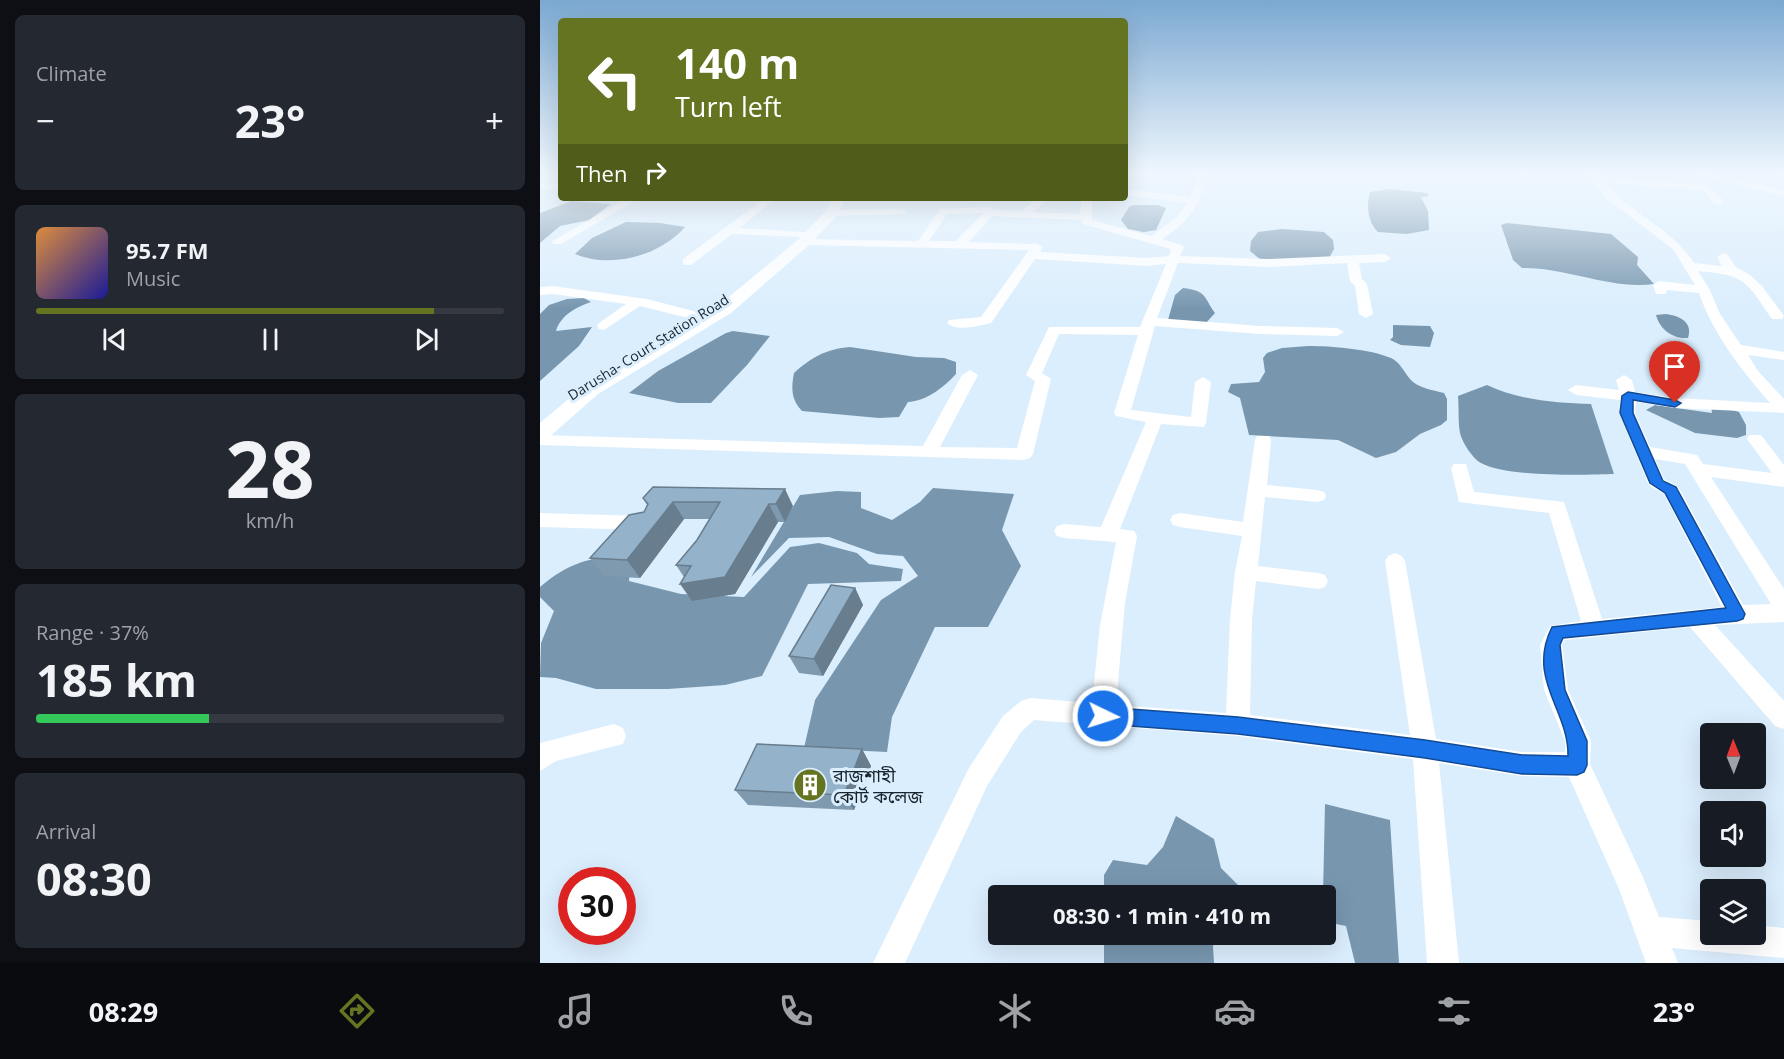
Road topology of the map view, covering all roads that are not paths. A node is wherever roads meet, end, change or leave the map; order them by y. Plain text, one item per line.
1 (598, 219) edge
2 (745, 219) edge
3 (821, 219) edge
4 (939, 219) edge
5 (985, 219) edge
6 (1086, 219) edge
7 (1183, 219) edge
8 (1641, 219) edge
9 (730, 231) junction
10 (803, 239) junction
11 (1153, 240) junction
12 (557, 242) dead end
13 (921, 245) junction
14 (958, 246) junction
15 (1032, 255) junction
16 (1723, 257) dead end
17 (1385, 258) dead end
18 (1174, 259) junction
19 (1351, 260) junction
20 (687, 262) dead end
21 (1688, 266) junction
22 (1731, 270) junction
23 (1704, 290) junction
24 (540, 291) edge
25 (1661, 291) dead end
26 (638, 302) junction
27 (1366, 314) dead end
28 (1778, 316) dead end
29 (700, 317) junction
30 (954, 323) dead end
31 (604, 326) dead end
32 (1148, 326) junction
33 (1337, 332) dead end
34 (1737, 349) junction
35 (1784, 356) edge
36 (970, 375) dead end
37 (1203, 382) dead end
38 (1626, 388) junction
39 (1576, 390) dead end
40 (1784, 408) edge
41 (540, 419) edge
42 (1155, 419) junction
43 (540, 434) edge
44 (1755, 439) dead end
45 (540, 440) edge
46 (1263, 440) dead end
47 (1643, 451) junction
48 (929, 452) junction
49 (1460, 468) dead end
50 (1697, 470) junction
51 (1784, 479) edge
52 (1256, 489) junction
53 (1317, 496) dead end
54 (540, 520) edge
55 (1180, 520) dead end
56 (647, 523) edge
57 (1250, 530) junction
58 (1064, 531) dead end
59 (1108, 535) junction
60 (1395, 561) dead end
61 (1245, 572) junction
62 (1318, 581) dead end
63 (1784, 607) edge
64 (1737, 614) junction
65 (1784, 614) edge
66 (1695, 618) junction
67 (1594, 630) junction
68 (1103, 716) junction
69 (1784, 717) edge
70 (1238, 725) junction
71 (614, 736) dead end
72 (1425, 749) junction
73 (540, 759) edge
74 (1577, 765) junction
75 (1650, 931) junction
76 (1784, 943) edge
77 (889, 963) edge
78 (1443, 963) edge
79 (1662, 963) edge

1 - 12 street
2 - 9 street
3 - 10 street, Darusha- Court Station Road
4 - 13 street
5 - 14 street
6 - 11 street
7 - 11 street
8 - 21 street
9 - 10 street
9 - 20 street
10 - 13 street
10 - 29 street, Darusha- Court Station Road
10 - 43 street, Darusha- Court Station Road
11 - 18 street
13 - 14 street
14 - 15 street
15 - 18 street
15 - 30 street
16 - 22 street
17 - 19 street
18 - 19 street
18 - 32 street
19 - 27 street
21 - 22 street
21 - 23 street
22 - 28 street
23 - 25 street
23 - 34 street
24 - 26 street
26 - 29 street
26 - 31 street
29 - 41 street, Darusha- Court Station Road
32 - 33 street
32 - 42 street
32 - 48 street
34 - 35 street
34 - 40 street
36 - 48 street
37 - 42 street
38 - 39 street
38 - 40 street
38 - 47 street
42 - 59 street
44 - 51 street
45 - 48 street
46 - 52 street
47 - 50 street
47 - 64 street
49 - 67 street
50 - 51 street
50 - 63 street
52 - 53 street
52 - 57 street
54 - 56 street
55 - 57 street
57 - 61 street
58 - 59 street
59 - 68 street
60 - 72 street
61 - 62 street
61 - 70 street
64 - 65 street
64 - 66 street
66 - 67 street
66 - 69 street
67 - 74 street
68 - 70 street
68 - 77 street
70 - 72 street
71 - 73 street
72 - 74 street
72 - 78 street
74 - 75 street
75 - 76 street
75 - 79 street

